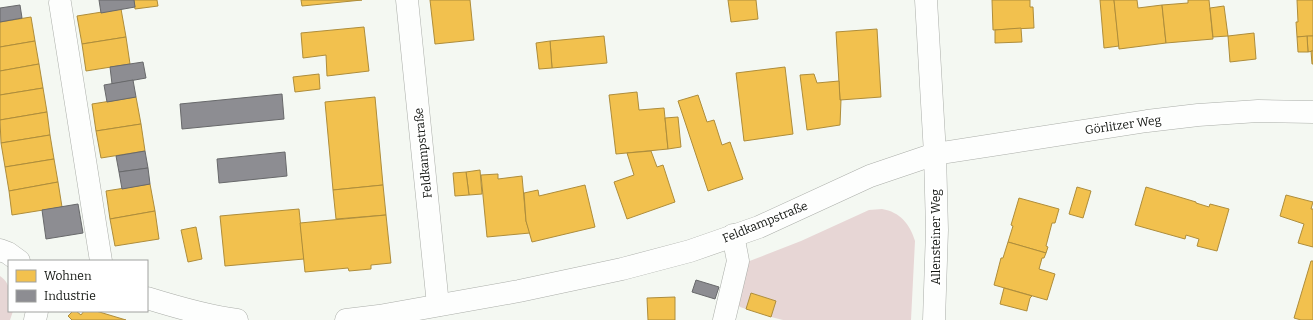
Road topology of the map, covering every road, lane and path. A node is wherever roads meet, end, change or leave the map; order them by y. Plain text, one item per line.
1 (407, 0) edge
2 (926, 0) edge
3 (60, 3) dead end
4 (1313, 112) edge
5 (935, 154) junction
6 (733, 235) junction
7 (0, 250) edge
8 (18, 260) edge
9 (101, 260) edge
10 (148, 298) edge
11 (438, 305) junction
12 (237, 320) edge
13 (346, 320) edge
14 (724, 320) edge
15 (934, 320) edge

1 - 11 street, Feldkampstraße
2 - 5 street
3 - 9 street
4 - 5 street, Görlitzer Weg
5 - 6 street, Feldkampstraße
5 - 15 street, Allensteiner Weg
6 - 11 street, Feldkampstraße
6 - 14 street
7 - 8 street
10 - 12 street
11 - 13 street, Feldkampstraße

